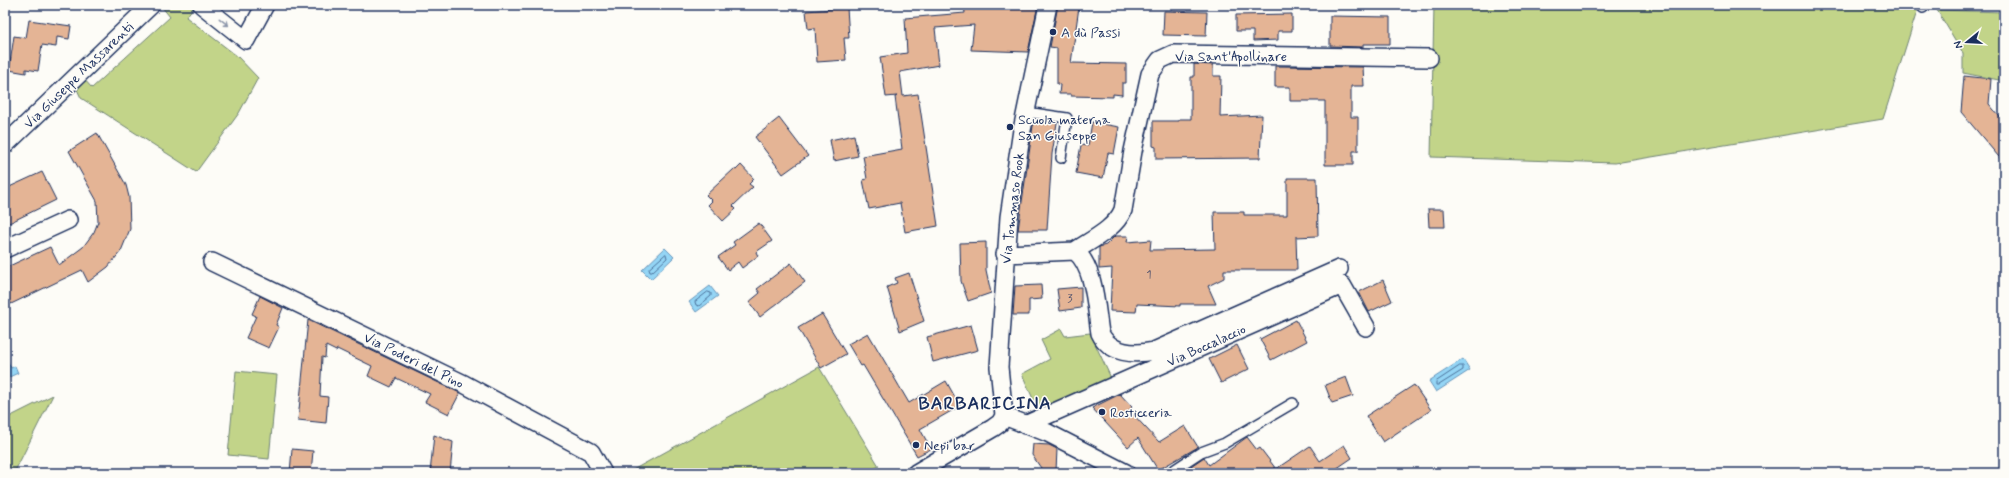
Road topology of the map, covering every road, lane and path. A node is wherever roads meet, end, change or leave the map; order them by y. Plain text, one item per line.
1 (151, 5) edge
2 (202, 5) edge
3 (265, 5) edge
4 (1048, 5) edge
5 (132, 12) edge
6 (1429, 58) dead end
7 (1026, 112) junction
8 (5, 145) edge
9 (1061, 158) dead end
10 (68, 220) dead end
11 (5, 249) edge
12 (1075, 251) junction
13 (1005, 254) junction
14 (212, 262) dead end
15 (1340, 268) dead end
16 (1366, 327) dead end
17 (1293, 404) dead end
18 (1004, 416) junction
19 (1025, 425) junction
20 (603, 473) edge
21 (916, 473) edge
22 (1126, 473) edge
23 (1169, 473) edge

1 - 5 street, Via Giuseppe Massarenti
2 -> 3 street
4 - 7 street, Via Tommaso Rook
5 - 8 street, Via Giuseppe Massarenti
6 - 12 street, Via Sant'Apollinare
7 - 9 lane
7 - 13 street, Via Tommaso Rook
10 - 11 street
12 - 13 street
12 - 15 street
13 - 18 street, Via Tommaso Rook
14 - 20 street, Via Poderi del Pino
16 - 19 street, Via Boccalaccio
17 - 23 lane
18 - 19 street
18 - 21 street
19 - 22 street

